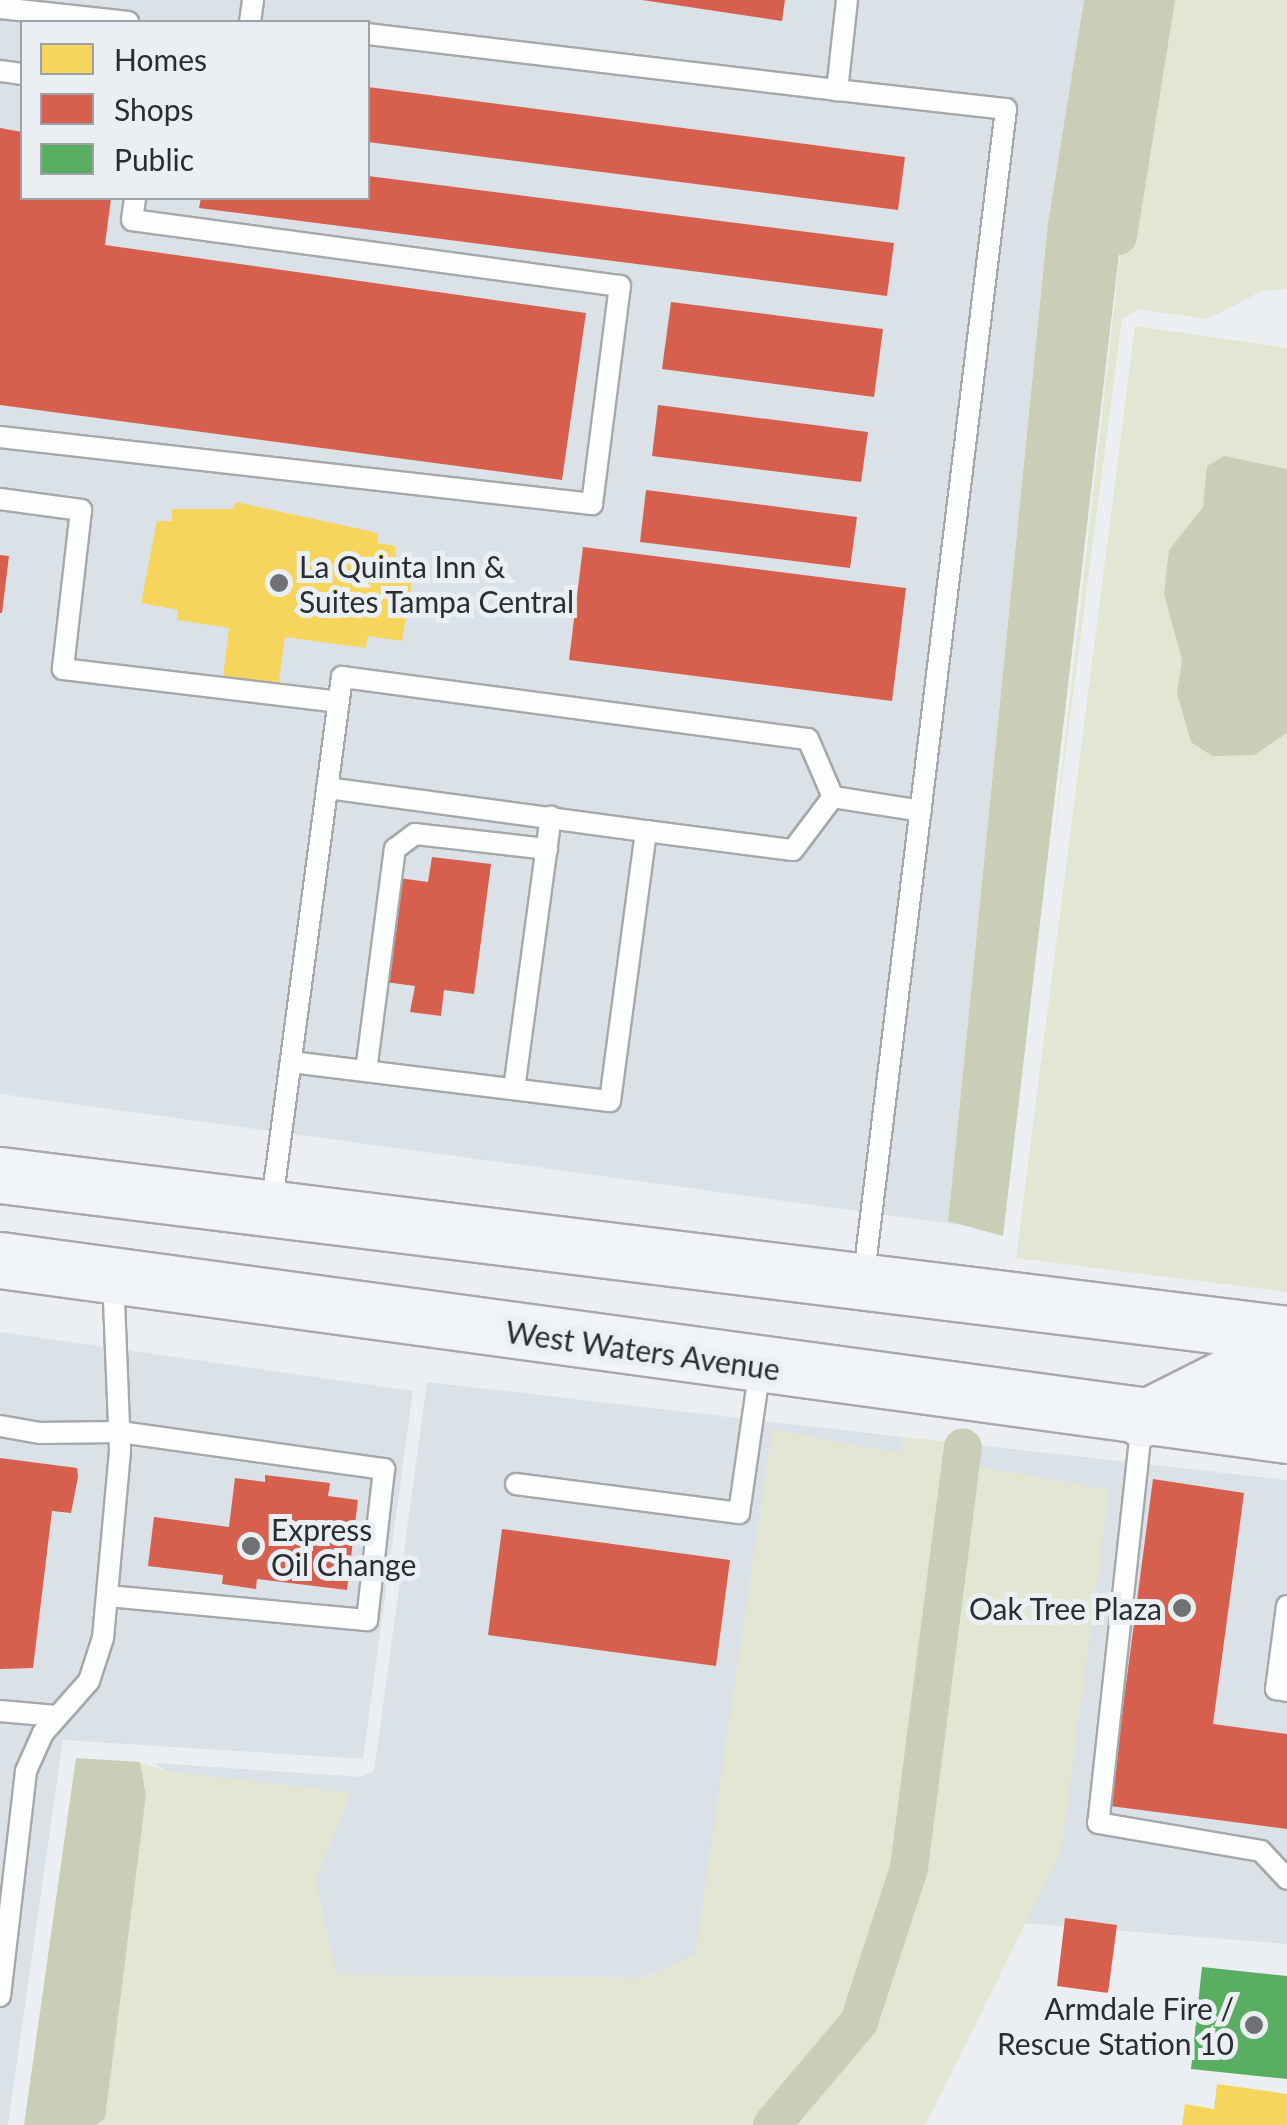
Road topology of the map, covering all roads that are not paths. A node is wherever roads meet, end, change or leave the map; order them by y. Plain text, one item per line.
1 (847, 0) edge
2 (0, 8) edge
3 (110, 20) edge
4 (370, 34) edge
5 (836, 90) junction
6 (135, 200) edge
7 (0, 437) edge
8 (0, 498) edge
9 (338, 702) junction
10 (327, 788) junction
11 (833, 796) junction
12 (921, 812) junction
13 (551, 817) junction
14 (646, 830) junction
15 (547, 849) junction
16 (291, 1062) junction
17 (366, 1071) junction
18 (514, 1090) junction
19 (0, 1175) edge
20 (271, 1210) junction
21 (0, 1260) edge
22 (113, 1276) junction
23 (863, 1284) junction
24 (1287, 1334) edge
25 (760, 1366) junction
26 (1287, 1381) edge
27 (1142, 1419) junction
28 (0, 1426) edge
29 (120, 1432) junction
30 (1287, 1434) edge
31 (516, 1484) dead end
32 (107, 1596) junction
33 (1287, 1606) edge
34 (1287, 1690) edge
35 (0, 1711) edge
36 (56, 1716) junction
37 (1287, 1879) edge
38 (6, 1907) edge
39 (0, 1996) edge

1 - 5 lane
2 - 3 lane
4 - 5 lane
5 - 12 lane
6 - 7 lane
8 - 9 lane
9 - 10 lane
9 - 11 lane
10 - 13 lane
10 - 16 lane
11 - 12 lane
11 - 14 lane
12 - 23 lane
13 - 14 lane
13 - 15 lane
14 - 18 lane
15 - 17 lane
15 - 18 lane
16 - 17 lane
16 - 20 lane
17 - 18 lane
19 - 20 main road
20 - 23 main road
21 - 22 main road, West Waters Avenue
22 - 25 main road, West Waters Avenue
22 - 29 lane
23 - 24 main road
25 - 27 main road, West Waters Avenue
25 - 31 lane
26 - 27 main road
27 - 30 main road, West Waters Avenue
27 - 37 lane
28 - 29 lane
29 - 32 lane
29 - 32 lane
32 - 36 lane
33 - 34 lane
35 - 36 lane
36 - 38 lane
38 - 39 lane

